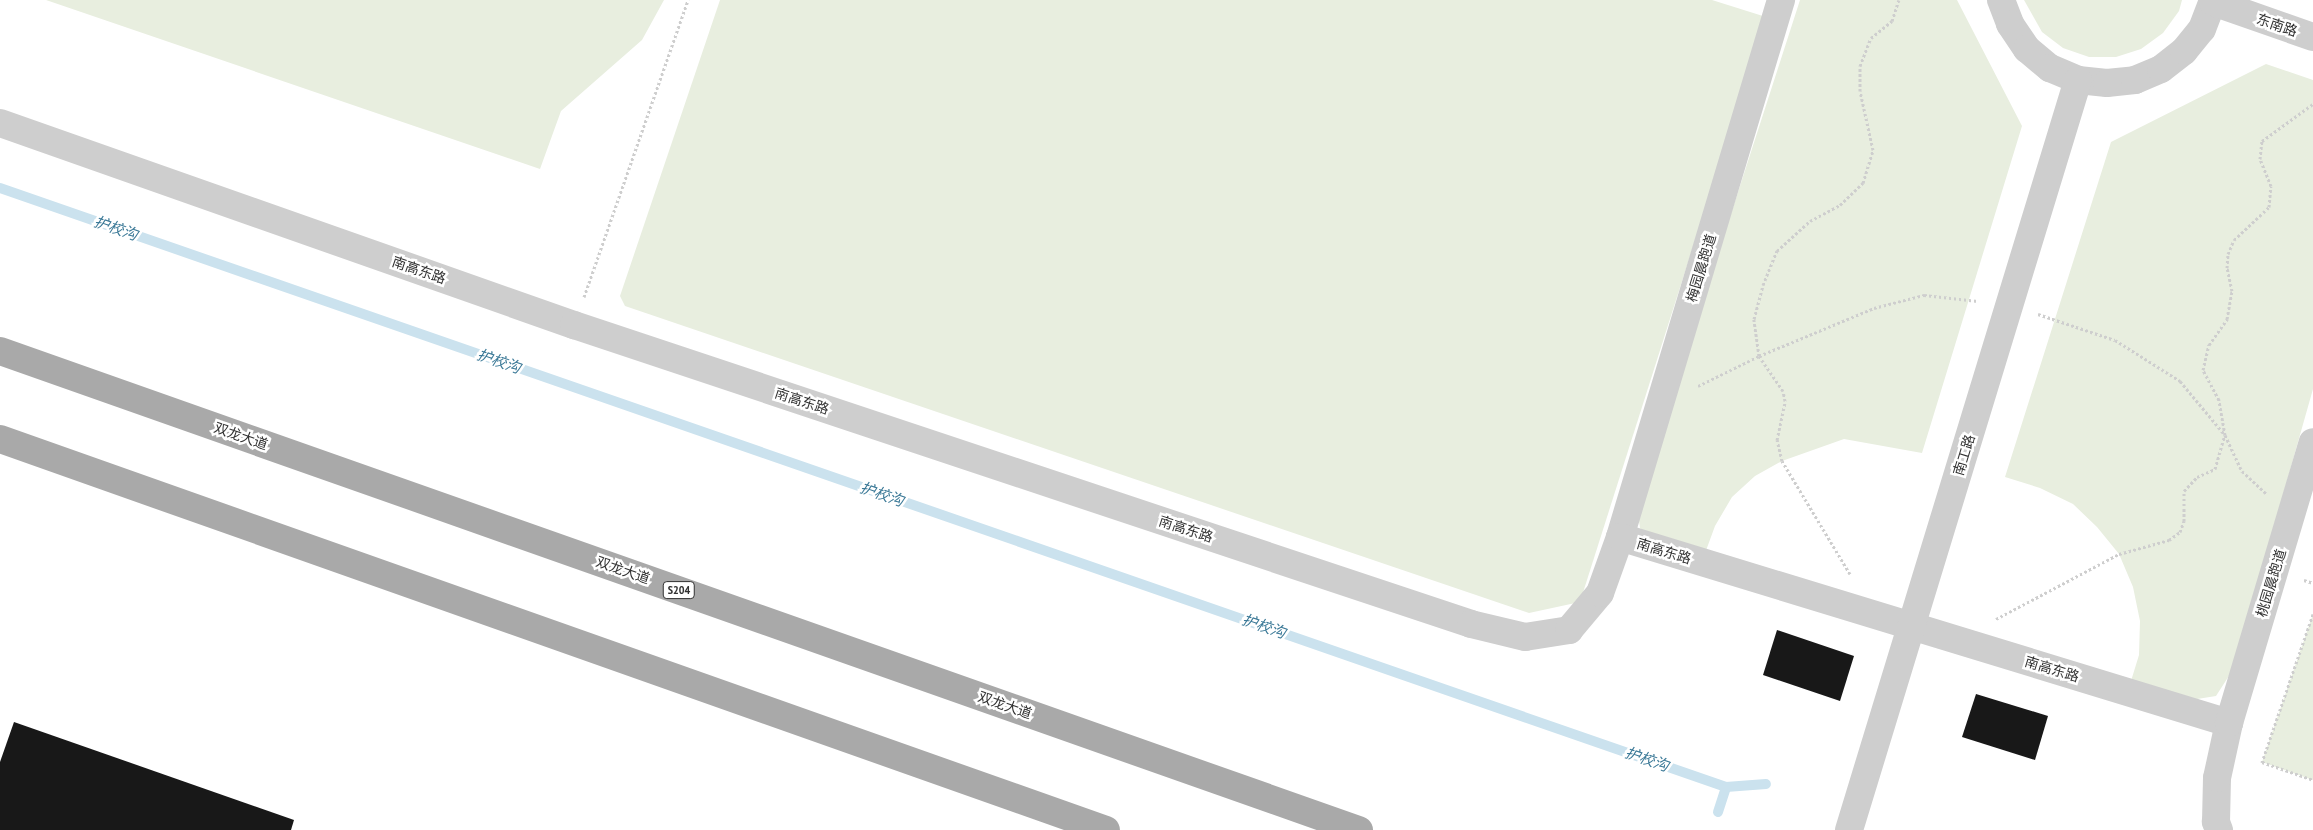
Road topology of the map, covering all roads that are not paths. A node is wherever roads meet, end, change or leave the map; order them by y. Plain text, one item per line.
1 (1781, 0) edge
2 (2001, 0) edge
3 (2213, 1) edge
4 (2313, 37) edge
5 (2078, 80) junction
6 (0, 123) edge
7 (0, 351) edge
8 (0, 439) edge
9 (2313, 442) edge
10 (1620, 537) junction
11 (1912, 626) junction
12 (2229, 723) junction
13 (1106, 830) edge
14 (1359, 830) edge
15 (1850, 830) edge
16 (2219, 830) edge

1 - 10 street, 梅园晨跑道
2 - 5 street
3 - 4 street, 东南路
3 - 5 street
5 - 11 street, 南工路
6 - 10 street, 南高东路
7 - 14 main road, 双龙大道 / S204
8 - 13 main road
9 - 12 street, 桃园晨跑道
10 - 11 street, 南高东路
11 - 12 street, 南高东路
11 - 15 street, 南工路
12 - 16 street

